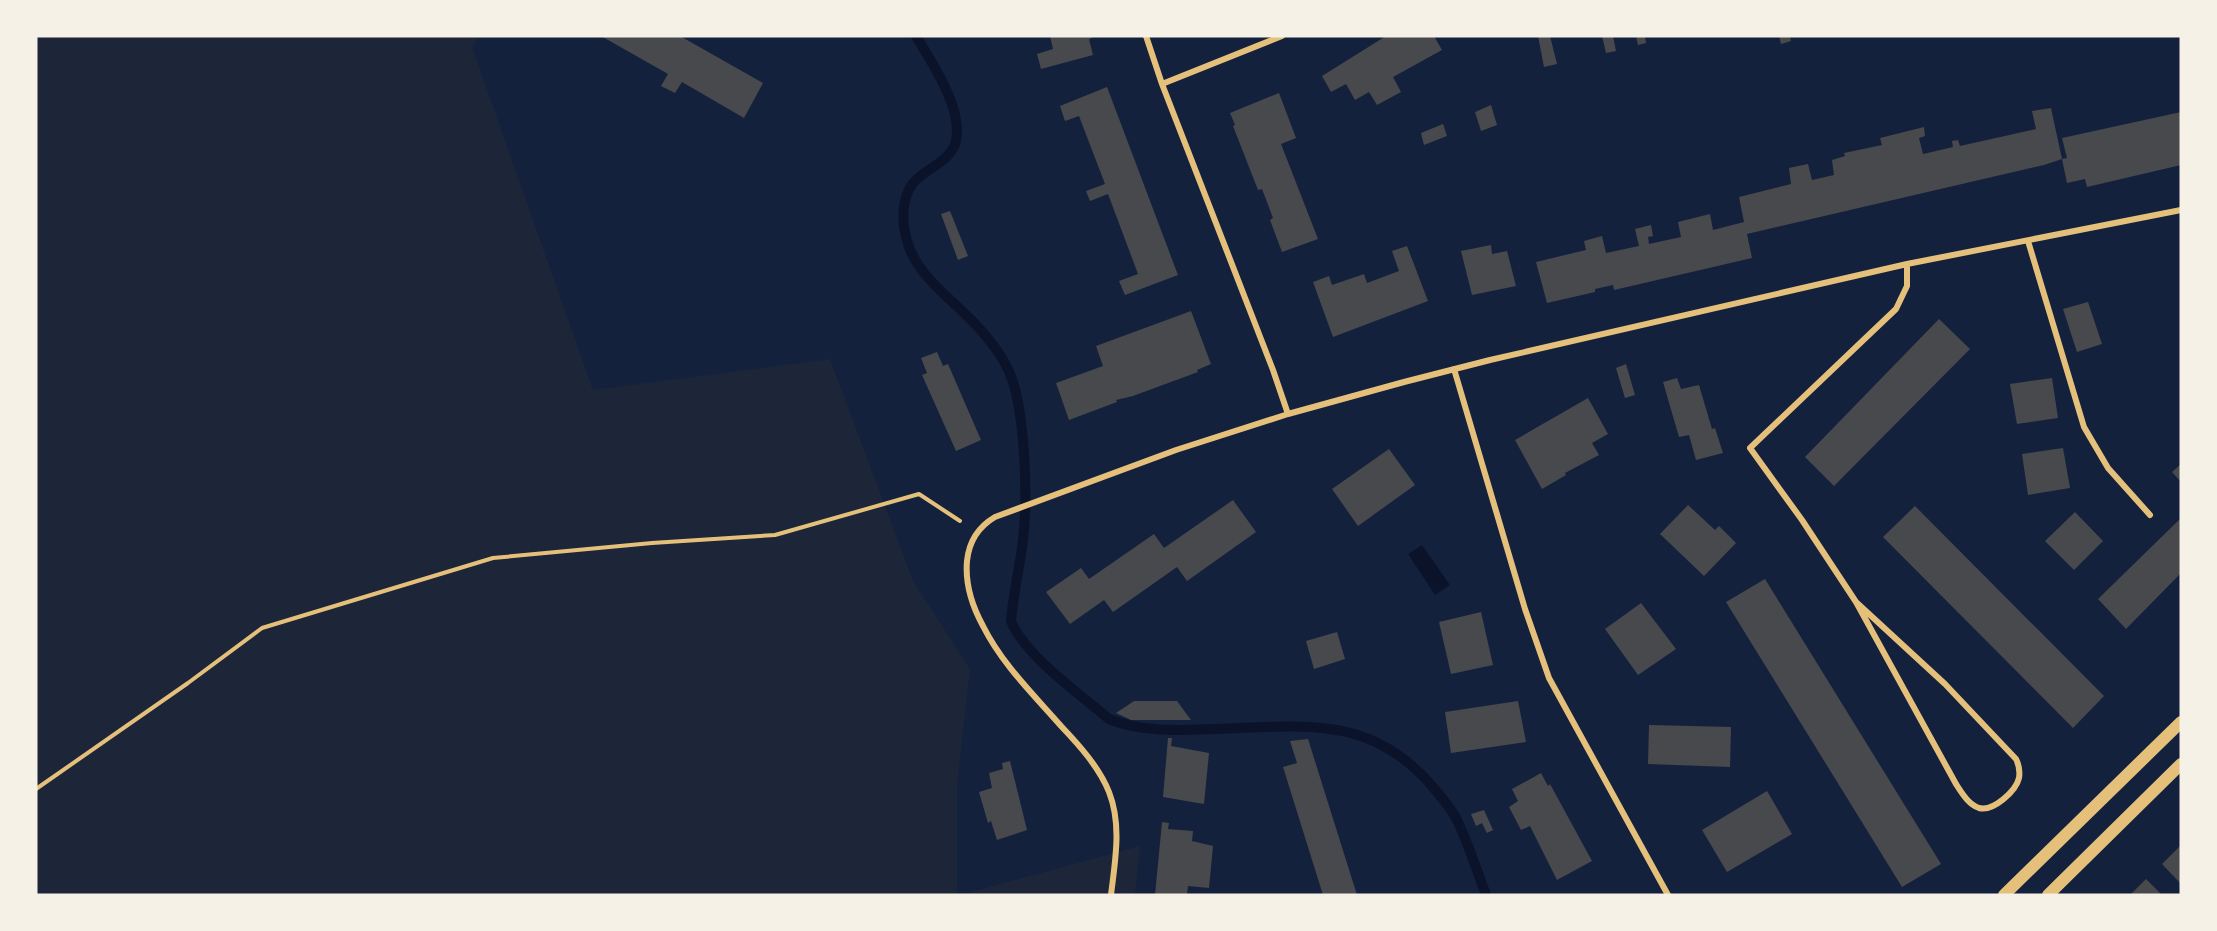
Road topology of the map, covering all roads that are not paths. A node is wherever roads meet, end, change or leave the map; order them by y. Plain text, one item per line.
1 (1146, 36) edge
2 (1282, 36) edge
3 (1162, 84) junction
4 (2181, 210) edge
5 (2028, 241) junction
6 (1907, 264) junction
7 (1454, 369) junction
8 (1288, 414) junction
9 (2150, 515) dead end
10 (1856, 602) junction
11 (2181, 722) edge
12 (2181, 764) edge
13 (1111, 895) edge
14 (1668, 895) edge
15 (2004, 895) edge
16 (2048, 895) edge

1 - 3 street
2 - 3 street
3 - 8 street
4 - 5 street
5 - 6 street
5 - 9 street
6 - 7 street
6 - 10 street
7 - 8 street
7 - 14 street
8 - 13 street
10 - 10 street
11 - 15 main road
12 - 16 main road

